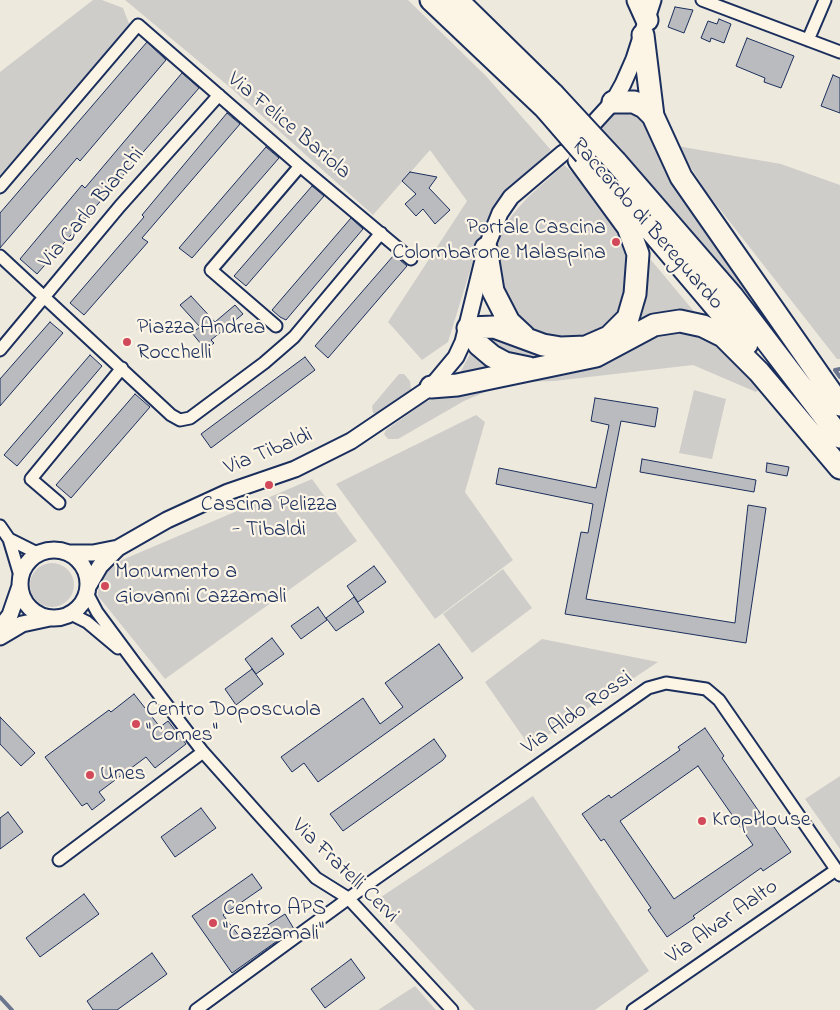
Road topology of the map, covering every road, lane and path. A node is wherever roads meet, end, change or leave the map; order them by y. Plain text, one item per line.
1 (431, 0) edge
2 (457, 0) edge
3 (638, 0) edge
4 (653, 0) edge
5 (702, 0) edge
6 (825, 0) edge
7 (645, 28) junction
8 (808, 40) junction
9 (840, 52) edge
10 (219, 95) junction
11 (613, 102) junction
12 (546, 106) junction
13 (653, 116) junction
14 (592, 124) dead end
15 (576, 155) junction
16 (300, 166) junction
17 (0, 187) edge
18 (381, 233) junction
19 (486, 248) junction
20 (0, 256) edge
21 (412, 259) dead end
22 (44, 298) junction
23 (276, 326) dead end
24 (468, 328) junction
25 (526, 338) junction
26 (0, 350) edge
27 (122, 368) junction
28 (537, 369) junction
29 (431, 387) junction
30 (840, 405) edge
31 (840, 437) edge
32 (840, 467) edge
33 (59, 503) dead end
34 (0, 526) edge
35 (9, 539) junction
36 (118, 548) junction
37 (68, 553) junction
38 (39, 554) junction
39 (21, 583) junction
40 (88, 589) junction
41 (71, 614) junction
42 (50, 618) junction
43 (0, 628) edge
44 (0, 637) edge
45 (137, 666) junction
46 (203, 752) junction
47 (59, 860) dead end
48 (838, 873) edge
49 (348, 898) junction
50 (196, 1010) edge
51 (452, 1010) edge
52 (633, 1010) edge

1 - 12 highway, Raccordo di Bereguardo
2 - 12 highway, Raccordo di Bereguardo
3 - 7 highway
4 - 7 street
5 - 8 street
6 - 8 street
7 - 11 street
7 - 13 highway
8 - 9 street
10 - 16 street, Via Felice Bariola
10 - 17 street, Via Felice Bariola
10 - 22 street, Via Carlo Bianchi
11 - 13 highway
11 - 14 street
12 - 15 highway, Raccordo di Bereguardo, bridge
12 - 31 highway, Raccordo di Bereguardo, bridge
13 - 30 highway
15 - 19 street
15 - 25 highway
15 - 32 highway, Raccordo di Bereguardo
16 - 18 street, Via Felice Bariola
16 - 23 street
18 - 21 street, Via Felice Bariola
18 - 27 street
19 - 24 street, Via Tibaldi
19 - 25 highway
20 - 22 street
22 - 26 street, Via Carlo Bianchi
22 - 27 street
24 - 25 highway
24 - 28 highway
24 - 29 street, Via Tibaldi
27 - 33 street
28 - 29 highway
28 - 32 highway
29 - 36 street, Via Tibaldi
34 - 35 street
35 - 38 street
35 - 39 street
36 - 37 street, Via Tibaldi
36 - 40 street, Via Tibaldi
37 - 38 street
37 - 40 street
38 - 39 street
39 - 42 street
39 - 43 street
40 - 41 street
40 - 45 street, Via Fratelli Cervi
41 - 42 street
41 - 45 street, Via Fratelli Cervi
42 - 44 street
45 - 46 street, Via Fratelli Cervi
46 - 47 street
46 - 49 street, Via Fratelli Cervi
48 - 49 street, Via Aldo Rossi
48 - 52 street, Via Alvar Aalto
49 - 50 street, Via Aldo Rossi
49 - 51 street, Via Fratelli Cervi

